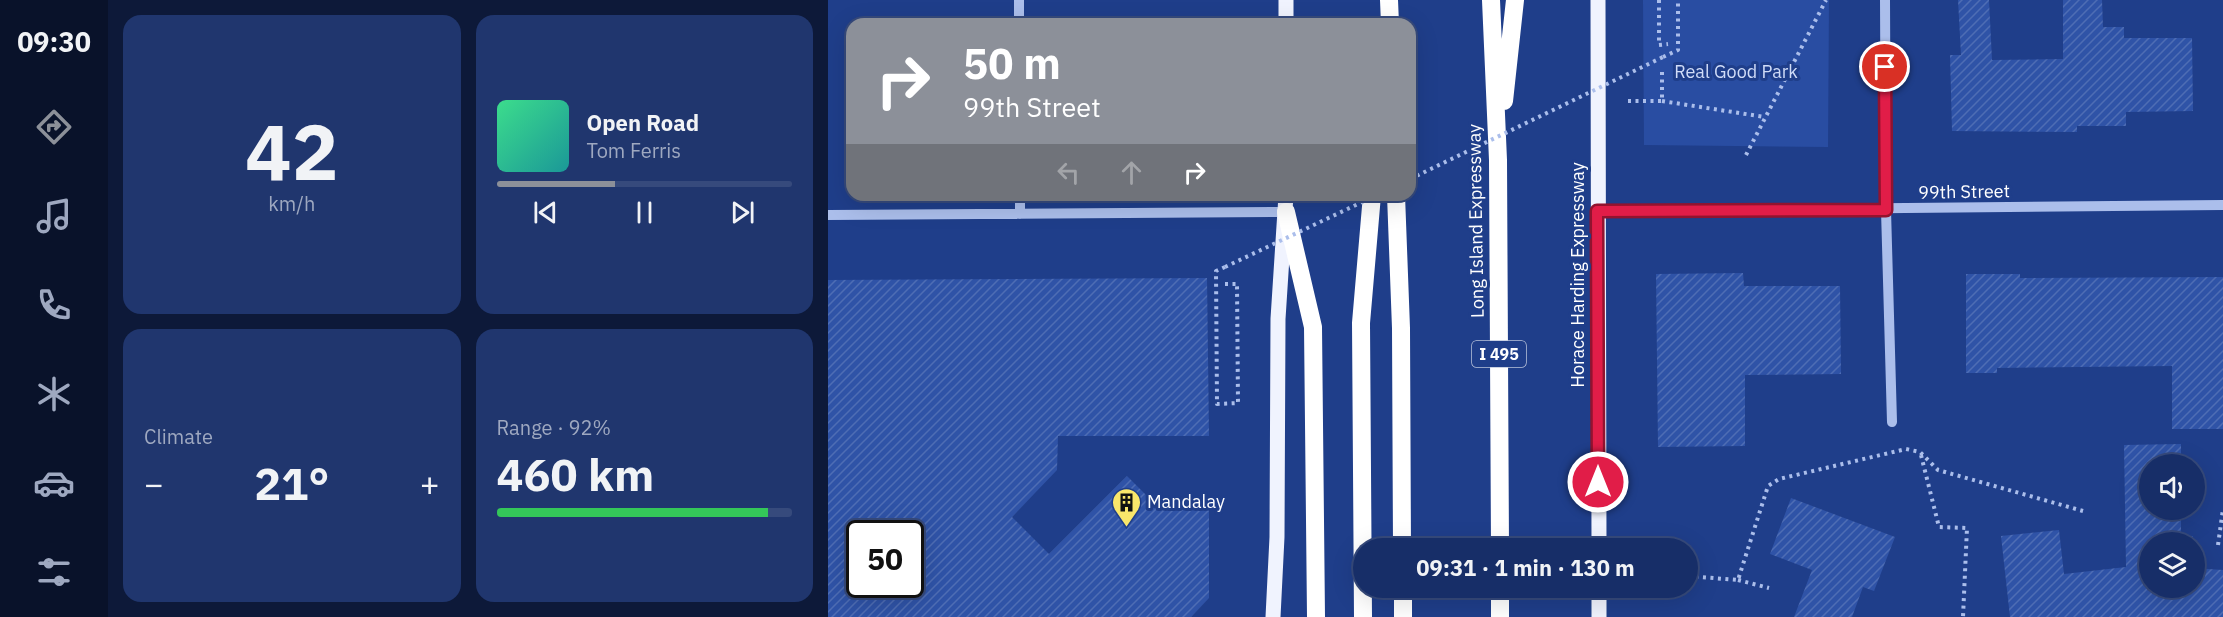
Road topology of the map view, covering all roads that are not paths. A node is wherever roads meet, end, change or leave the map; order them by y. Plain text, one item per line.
1 (1019, 0) edge
2 (1286, 0) edge
3 (1491, 0) edge
4 (1515, 0) edge
5 (1598, 0) edge
6 (1885, 0) edge
7 (1389, 1) edge
8 (1020, 18) edge
9 (1286, 18) edge
10 (1388, 18) edge
11 (1497, 160) junction
12 (1020, 201) edge
13 (1373, 201) edge
14 (1396, 201) edge
15 (1286, 203) edge
16 (2223, 205) edge
17 (1886, 210) junction
18 (1597, 211) junction
19 (1020, 214) junction
20 (828, 215) edge
21 (1892, 422) dead end
22 (1402, 538) edge
23 (1500, 538) edge
24 (1599, 538) edge
25 (1403, 598) edge
26 (1500, 598) edge
27 (1599, 598) edge
28 (1273, 617) edge
29 (1316, 617) edge
30 (1363, 617) edge
31 (1403, 617) edge
32 (1500, 617) edge
33 (1599, 617) edge

1 - 8 street
2 - 9 main road
3 - 11 highway, Long Island Expressway / I 495
4 - 11 highway
5 - 18 main road, Horace Harding Expressway
6 - 17 street
7 - 10 highway
11 - 23 highway, Long Island Expressway / I 495
12 - 19 street
13 - 30 highway
14 - 22 highway
15 - 19 street
15 - 28 main road
15 - 29 highway
16 - 17 street, 99th Street
17 - 18 street, 99th Street
17 - 21 street
18 - 24 main road, Horace Harding Expressway
19 - 20 street
25 - 31 highway
26 - 32 highway
27 - 33 main road

